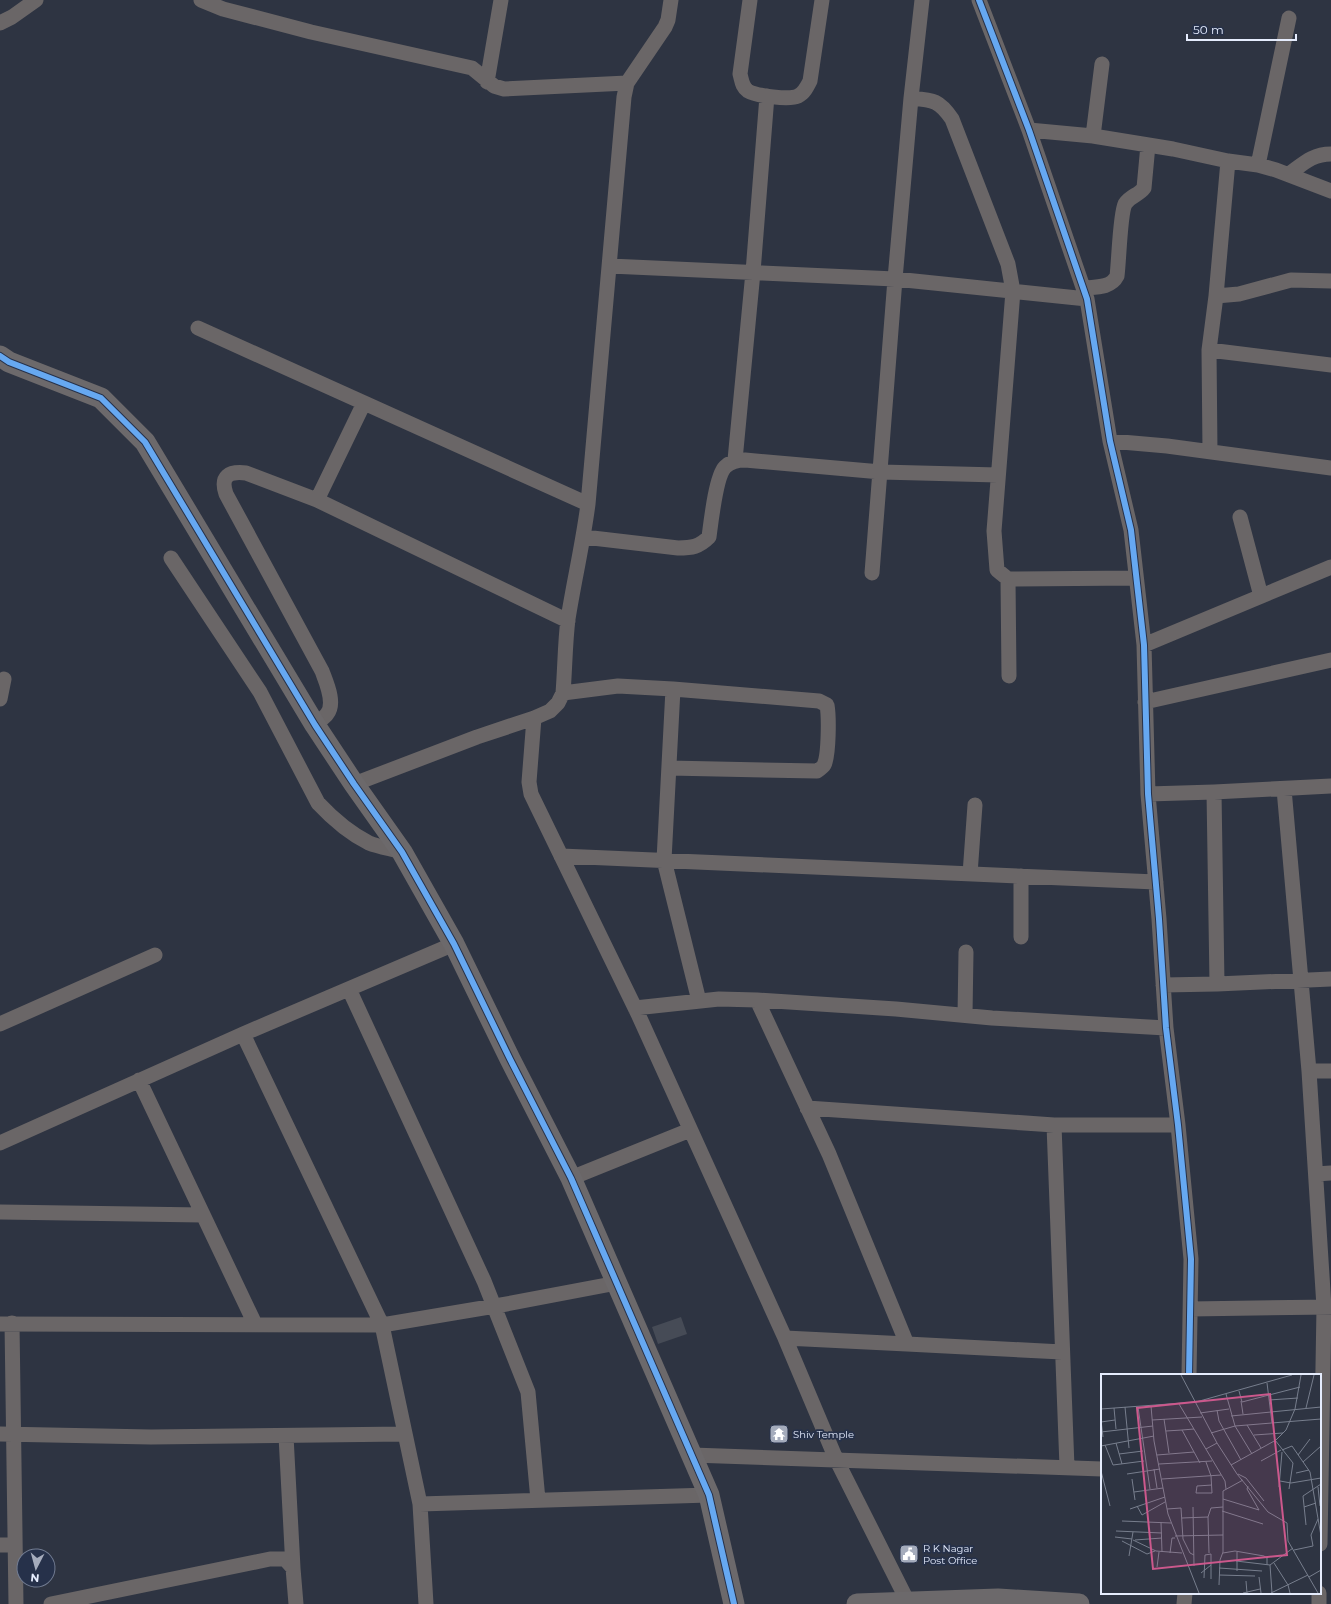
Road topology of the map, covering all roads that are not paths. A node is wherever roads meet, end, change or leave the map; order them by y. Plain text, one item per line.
1 (36, 0) edge
2 (201, 0) edge
3 (501, 0) edge
4 (671, 0) edge
5 (750, 0) edge
6 (822, 0) edge
7 (922, 0) edge
8 (979, 0) edge
9 (1289, 18) dead end
10 (0, 23) edge
11 (1102, 64) dead end
12 (487, 82) junction
13 (627, 83) junction
14 (767, 96) junction
15 (911, 98) junction
16 (1029, 130) junction
17 (1093, 136) junction
18 (1148, 145) junction
19 (1331, 154) edge
20 (1228, 161) junction
21 (1258, 165) junction
22 (1289, 174) junction
23 (1331, 191) edge
24 (610, 266) junction
25 (753, 272) junction
26 (895, 279) junction
27 (1331, 281) edge
28 (1013, 291) junction
29 (1085, 293) junction
30 (1216, 296) junction
31 (198, 328) dead end
32 (1209, 350) junction
33 (0, 356) edge
34 (1331, 365) edge
35 (364, 404) junction
36 (1110, 441) junction
37 (1210, 452) junction
38 (735, 460) junction
39 (1331, 468) edge
40 (881, 472) junction
41 (998, 474) junction
42 (317, 500) junction
43 (588, 504) junction
44 (1240, 517) dead end
45 (584, 537) junction
46 (171, 558) dead end
47 (1331, 567) edge
48 (872, 573) dead end
49 (1136, 578) junction
50 (1008, 579) junction
51 (1261, 596) junction
52 (568, 621) junction
53 (1144, 645) junction
54 (1331, 660) edge
55 (1008, 676) dead end
56 (4, 679) dead end
57 (673, 689) junction
58 (563, 693) junction
59 (0, 699) edge
60 (1144, 702) junction
61 (534, 718) junction
62 (315, 725) junction
63 (669, 768) junction
64 (354, 784) junction
65 (1331, 786) edge
66 (1284, 789) junction
67 (1214, 792) junction
68 (1148, 794) junction
69 (975, 805) dead end
70 (402, 852) junction
71 (561, 856) junction
72 (664, 860) junction
73 (970, 874) junction
74 (1021, 876) junction
75 (1156, 882) junction
76 (1021, 937) dead end
77 (454, 944) junction
78 (966, 952) dead end
79 (155, 955) dead end
80 (1331, 979) edge
81 (1300, 981) junction
82 (1217, 984) junction
83 (1163, 985) junction
84 (349, 989) junction
85 (757, 1000) junction
86 (700, 1001) junction
87 (635, 1008) junction
88 (964, 1015) junction
89 (0, 1024) edge
90 (1166, 1028) junction
91 (243, 1034) junction
92 (1309, 1071) junction
93 (1331, 1071) edge
94 (140, 1080) junction
95 (807, 1108) junction
96 (1054, 1125) junction
97 (1178, 1125) junction
98 (690, 1130) junction
99 (0, 1143) edge
100 (1331, 1173) edge
101 (1316, 1174) junction
102 (572, 1178) junction
103 (0, 1212) edge
104 (203, 1215) junction
105 (617, 1283) junction
106 (494, 1306) junction
107 (1328, 1307) edge
108 (1190, 1309) junction
109 (6, 1324) edge
110 (255, 1324) junction
111 (382, 1325) junction
112 (784, 1338) junction
113 (907, 1344) junction
114 (1062, 1352) junction
115 (1189, 1374) edge
116 (1324, 1420) edge
117 (405, 1434) junction
118 (7, 1435) edge
119 (286, 1436) junction
120 (692, 1455) junction
121 (836, 1459) junction
122 (1067, 1467) junction
123 (1101, 1468) edge
124 (709, 1495) junction
125 (538, 1500) junction
126 (420, 1504) junction
127 (1321, 1513) edge
128 (0, 1545) edge
129 (15, 1545) junction
130 (293, 1568) junction
131 (1185, 1594) edge
132 (908, 1602) junction
133 (16, 1604) edge
134 (51, 1604) edge
135 (296, 1604) edge
136 (426, 1604) edge
137 (734, 1604) edge
138 (858, 1604) edge
139 (1079, 1604) edge
140 (1184, 1604) edge

1 - 10 street
2 - 12 street
3 - 12 street
4 - 13 street
5 - 14 street
6 - 14 street
7 - 15 street
8 - 16 street
9 - 21 street
11 - 17 street
12 - 13 street
13 - 24 street
14 - 25 street
15 - 26 street
15 - 28 street
16 - 17 street
16 - 29 street
17 - 18 street
18 - 20 street
18 - 29 street
19 - 22 street
20 - 21 street
20 - 30 street
21 - 22 street
22 - 23 street
24 - 25 street
24 - 43 street
25 - 26 street
25 - 38 street
26 - 28 street
26 - 40 street
27 - 30 street
28 - 29 street
28 - 41 street
29 - 36 street
30 - 32 street
31 - 35 street
32 - 34 street
32 - 37 street
33 - 62 street
35 - 42 street
35 - 43 street
36 - 37 street
36 - 49 street
37 - 39 street
38 - 40 street
38 - 45 street
40 - 41 street
40 - 48 street
41 - 50 street
42 - 52 street
42 - 62 street
43 - 45 street
44 - 51 street
45 - 52 street
46 - 70 street
47 - 51 street
49 - 50 street
49 - 53 street
50 - 55 street
51 - 53 street
52 - 58 street
53 - 60 street
54 - 60 street
56 - 59 street
57 - 58 street
57 - 63 street
57 - 63 street
58 - 61 street
60 - 68 street
61 - 64 street
61 - 71 street
62 - 64 street
63 - 72 street
64 - 70 street
65 - 66 street
66 - 67 street
66 - 81 street
67 - 68 street
67 - 82 street
68 - 75 street
69 - 73 street
70 - 77 street
71 - 72 street
71 - 87 street
72 - 73 street
72 - 86 street
73 - 74 street
74 - 75 street
74 - 76 street
75 - 83 street
77 - 84 street
77 - 102 street
78 - 88 street
79 - 89 street
80 - 81 street
81 - 82 street
81 - 92 street
82 - 83 street
83 - 90 street
84 - 91 street
84 - 106 street
85 - 86 street
85 - 88 street
85 - 95 street
86 - 87 street
87 - 98 street
88 - 90 street
90 - 97 street
91 - 94 street
91 - 111 street
92 - 93 street
92 - 101 street
94 - 99 street
94 - 104 street
95 - 96 street
95 - 113 street
96 - 97 street
96 - 114 street
97 - 108 street
98 - 102 street
98 - 112 street
100 - 101 street
101 - 107 street
102 - 105 street
103 - 104 street
104 - 110 street
105 - 106 street
105 - 120 street
106 - 111 street
106 - 125 street
107 - 108 street
107 - 116 street
108 - 115 street
109 - 110 street
109 - 118 street
110 - 111 street
111 - 117 street
112 - 113 street
112 - 121 street
113 - 114 street
114 - 122 street
116 - 127 street
117 - 119 street
117 - 126 street
118 - 119 street
118 - 129 street
119 - 130 street
120 - 121 street
120 - 124 street
121 - 122 street
121 - 132 street
122 - 123 street
124 - 125 street
124 - 137 street
125 - 126 street
126 - 136 street
128 - 129 street
129 - 133 street
130 - 134 street
130 - 135 street
131 - 140 street
132 - 138 street
132 - 139 street

